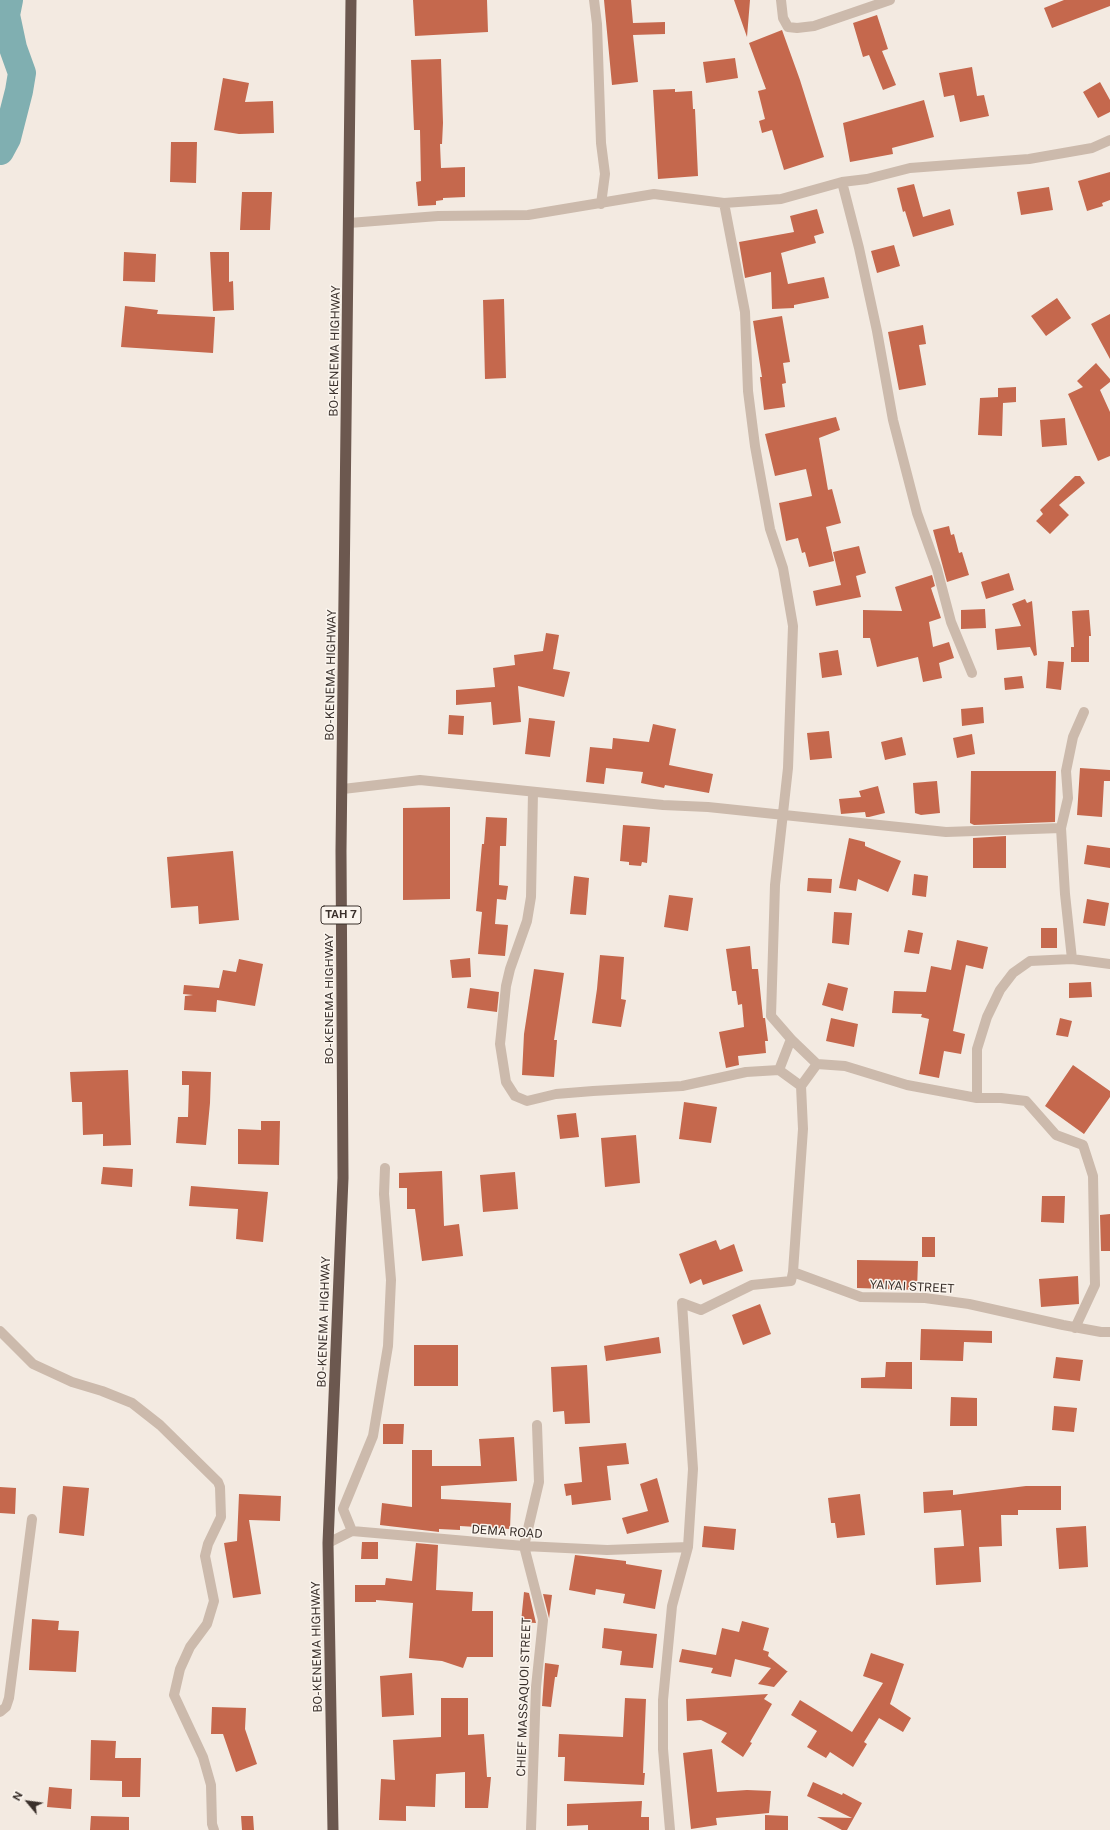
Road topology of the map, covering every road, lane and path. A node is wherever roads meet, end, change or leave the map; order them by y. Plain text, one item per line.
1 (351, 0) edge
2 (594, 0) edge
3 (781, 0) edge
4 (890, 0) edge
5 (1110, 140) edge
6 (842, 182) junction
7 (724, 203) junction
8 (601, 204) junction
9 (349, 223) junction
10 (972, 673) dead end
11 (1084, 712) dead end
12 (342, 789) junction
13 (533, 792) junction
14 (782, 816) junction
15 (1061, 828) junction
16 (1072, 959) junction
17 (1110, 964) edge
18 (791, 1039) junction
19 (817, 1064) junction
20 (779, 1070) junction
21 (801, 1086) junction
22 (977, 1098) junction
23 (385, 1168) dead end
24 (792, 1272) junction
25 (1075, 1328) junction
26 (0, 1331) edge
27 (1110, 1332) edge
28 (537, 1426) dead end
29 (32, 1519) dead end
30 (352, 1531) junction
31 (328, 1542) junction
32 (524, 1546) junction
33 (688, 1546) junction
34 (3, 1710) edge
35 (214, 1830) edge
36 (333, 1830) edge
37 (531, 1830) edge
38 (670, 1830) edge

1 - 9 highway, BO-KENEMA HIGHWAY / TAH 7
2 - 8 street
3 - 4 street
5 - 6 street
6 - 7 street
6 - 10 street
7 - 8 street
7 - 14 street
8 - 9 street
9 - 12 highway, BO-KENEMA HIGHWAY / TAH 7
11 - 15 street
12 - 13 street
12 - 31 highway, BO-KENEMA HIGHWAY / TAH 7
13 - 14 street
13 - 20 street
14 - 15 street
14 - 18 street
15 - 16 street
16 - 17 street
16 - 22 street
18 - 19 street
18 - 20 street
19 - 21 street
19 - 22 street
20 - 21 street
21 - 24 street
22 - 25 street
23 - 30 street
24 - 25 street, YAIYAI STREET
24 - 33 street
25 - 27 street, YAIYAI STREET
26 - 35 street
28 - 32 street, CHIEF MASSAQUOI STREET
29 - 34 street
30 - 31 street, DEMA ROAD
30 - 32 street, DEMA ROAD
31 - 36 highway, BO-KENEMA HIGHWAY / TAH 7
32 - 33 street, DEMA ROAD
32 - 37 street, CHIEF MASSAQUOI STREET
33 - 38 street

